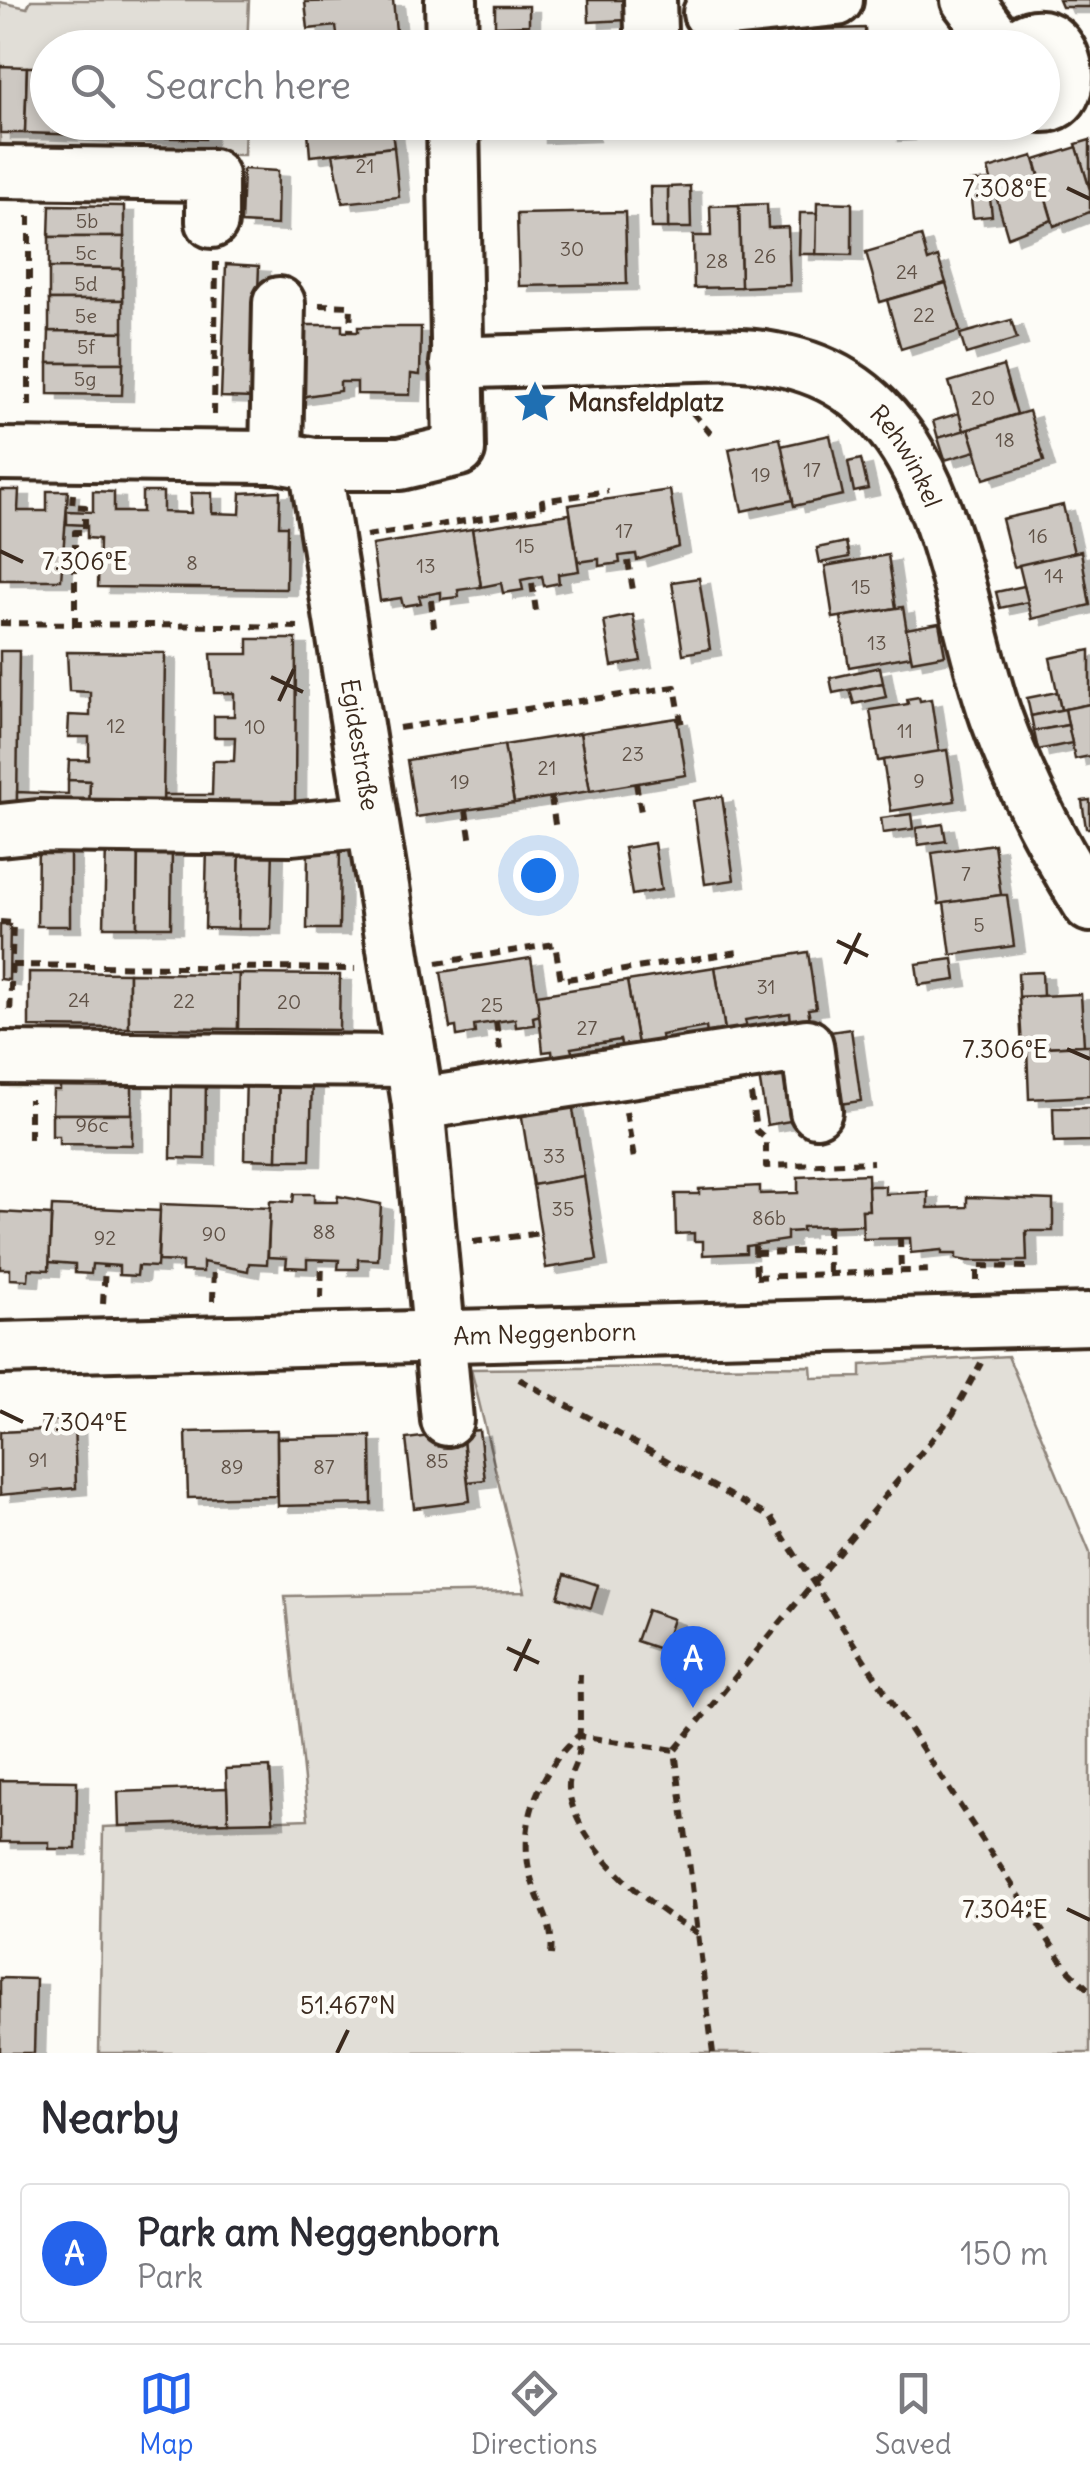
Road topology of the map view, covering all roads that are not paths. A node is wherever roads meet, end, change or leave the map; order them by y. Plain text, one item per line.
1 (451, 0) edge
2 (837, 0) edge
3 (968, 0) edge
4 (709, 13) dead end
5 (452, 30) edge
6 (990, 30) edge
7 (1037, 30) edge
8 (1086, 41) edge
9 (1060, 103) edge
10 (453, 140) edge
11 (14, 172) edge
12 (212, 222) road end
13 (279, 302) dead end
14 (456, 362) junction
15 (15, 454) edge
16 (295, 460) junction
17 (372, 822) junction
18 (0, 830) edge
19 (1090, 906) edge
20 (0, 1058) edge
21 (414, 1082) junction
22 (816, 1111) dead end
23 (1090, 1319) edge
24 (441, 1337) junction
25 (0, 1348) edge
26 (448, 1420) dead end

1 - 5 street
2 - 4 street
3 - 6 street
7 - 8 street
8 - 9 street
10 - 14 street
11 - 12 street
13 - 16 street, Egidestraße
14 - 16 street
14 - 19 street, Rehwinkel
15 - 16 street
16 - 17 street, Egidestraße
17 - 18 street
17 - 21 street, Egidestraße
20 - 21 street
21 - 22 street
21 - 24 street, Egidestraße
23 - 24 street, Am Neggenborn
24 - 25 street, Am Neggenborn
24 - 26 street, Egidestraße

